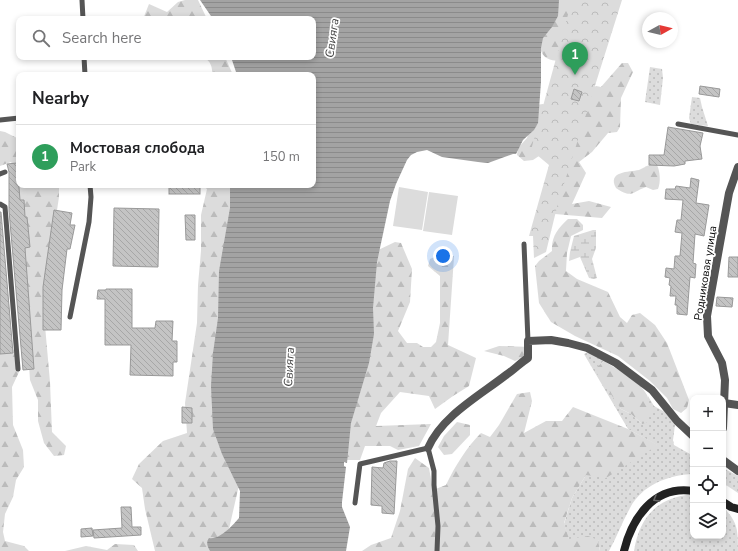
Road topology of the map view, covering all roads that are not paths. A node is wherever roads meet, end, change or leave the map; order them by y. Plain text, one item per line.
1 (82, 0) edge
2 (83, 16) edge
3 (84, 60) edge
4 (85, 72) edge
5 (16, 118) edge
6 (0, 120) edge
7 (678, 124) dead end
8 (738, 135) edge
9 (738, 167) edge
10 (90, 188) edge
11 (0, 204) edge
12 (524, 244) dead end
13 (70, 317) dead end
14 (528, 341) junction
15 (18, 370) dead end
16 (724, 395) edge
17 (726, 404) edge
18 (738, 405) edge
19 (690, 433) edge
20 (428, 448) junction
21 (726, 462) edge
22 (738, 471) edge
23 (690, 490) edge
24 (355, 503) dead end
25 (725, 503) edge
26 (738, 509) edge
27 (437, 551) edge
28 (624, 551) edge

1 - 2 lane
3 - 4 lane
5 - 6 lane
7 - 8 lane
9 - 16 street, Родниковая улица
10 - 13 lane
11 - 15 lane
12 - 14 lane
14 - 19 street
14 - 20 street
17 - 18 street
20 - 24 lane
20 - 27 lane
21 - 22 street
23 -> 28 street
25 - 26 street

